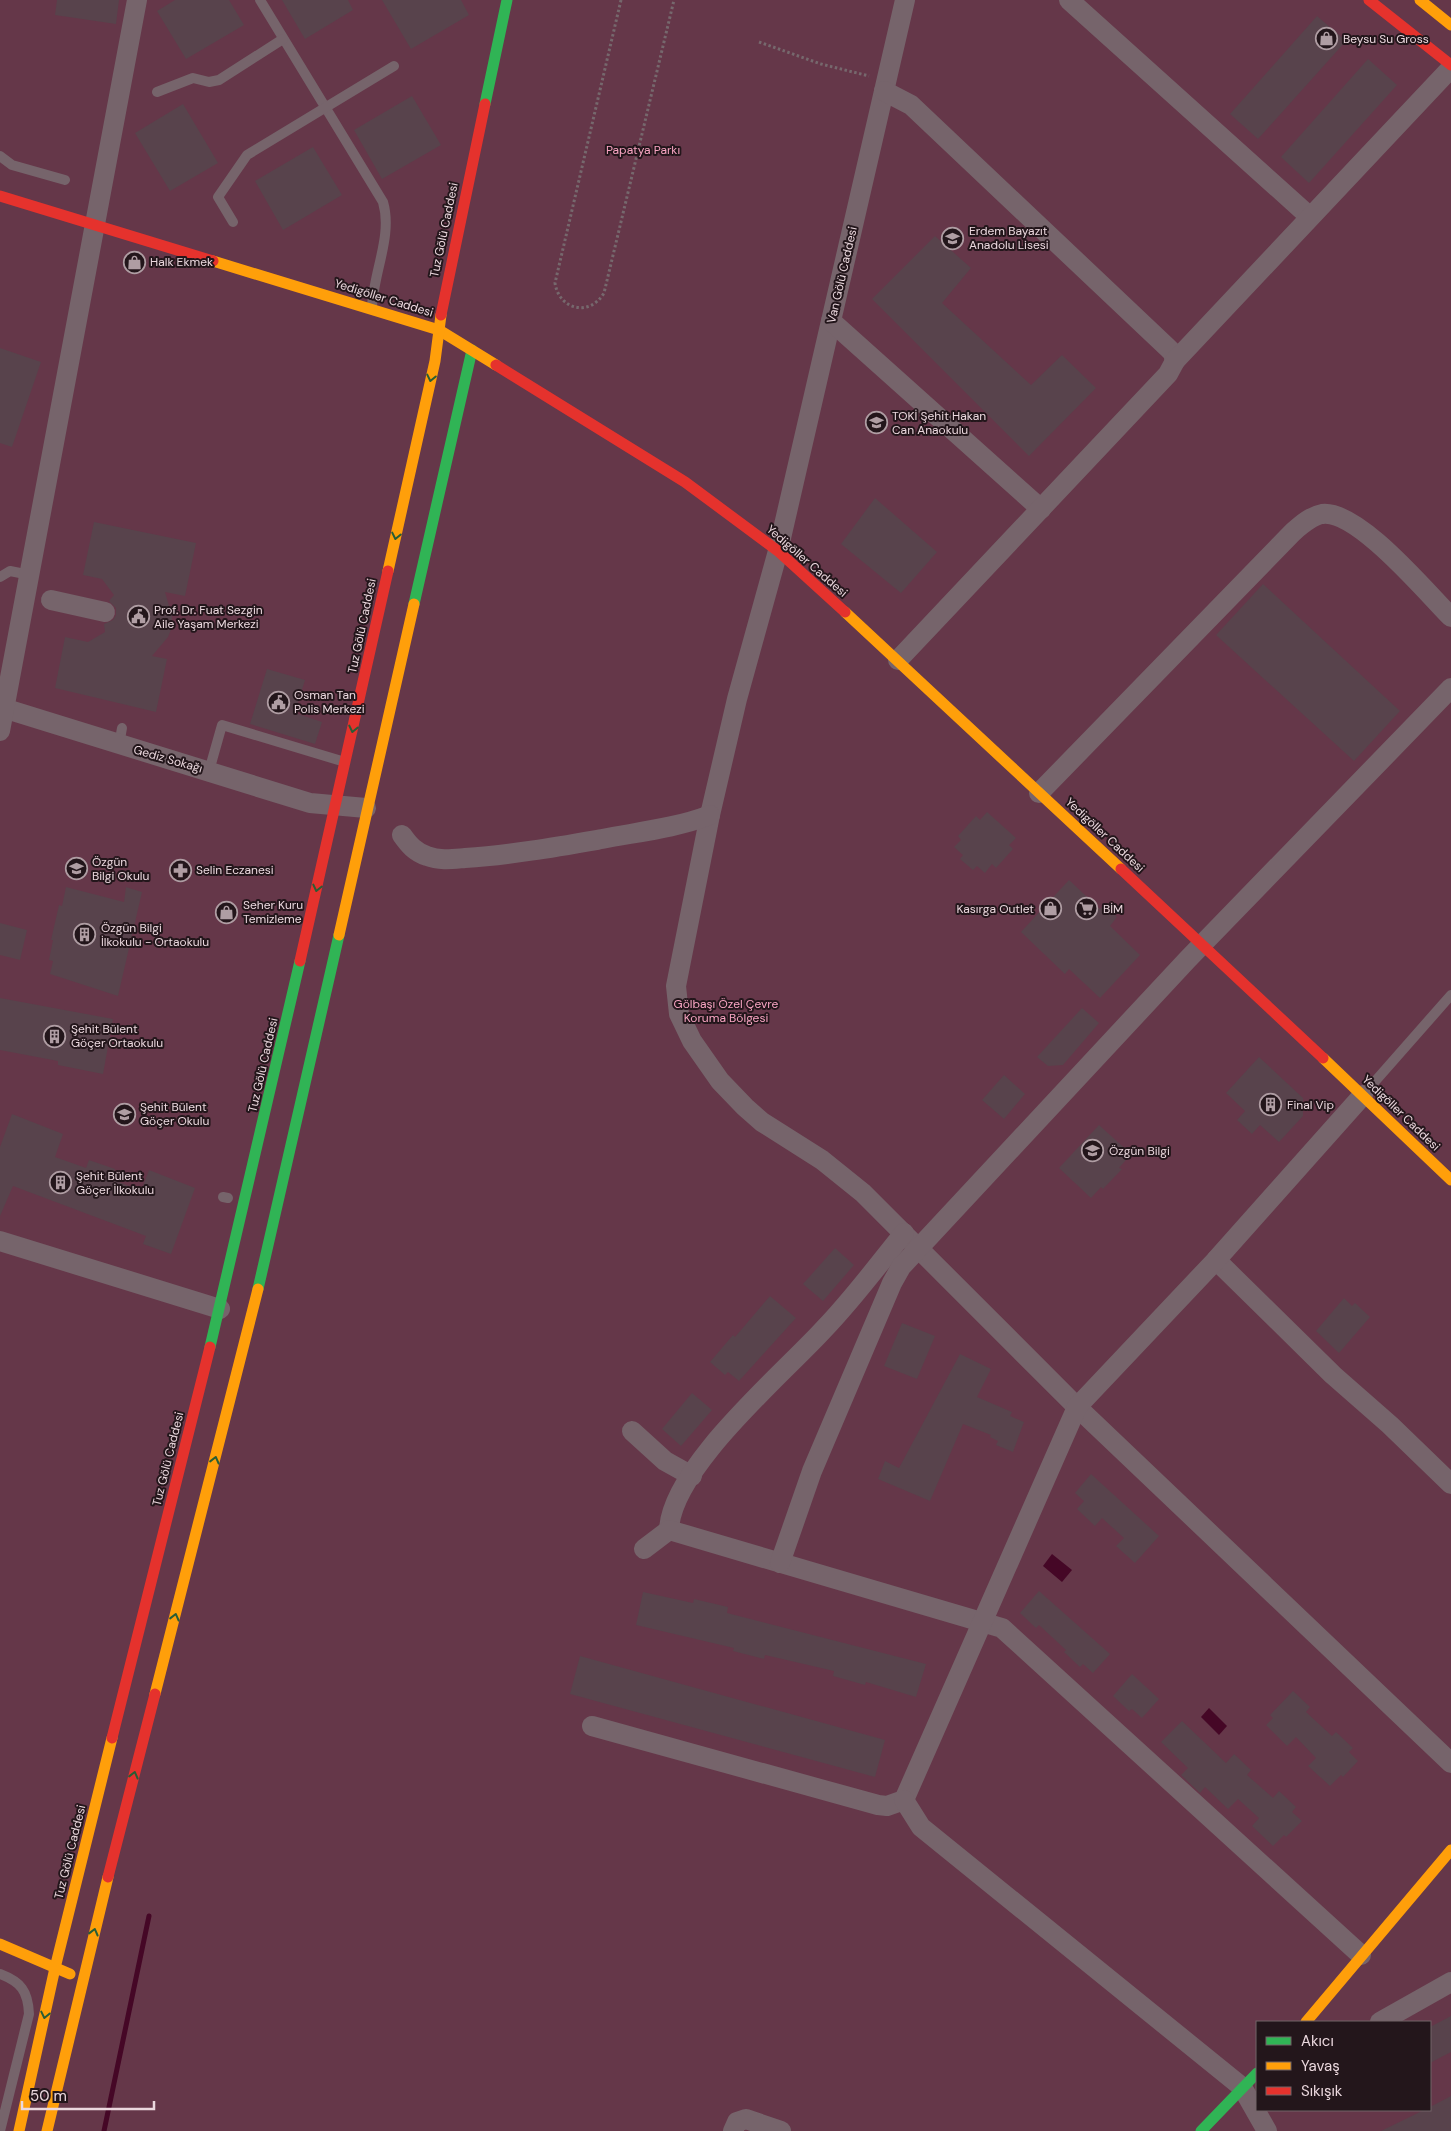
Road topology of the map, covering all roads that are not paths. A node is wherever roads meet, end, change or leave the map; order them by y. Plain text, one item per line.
1 (137, 0) edge
2 (260, 0) edge
3 (507, 0) edge
4 (905, 0) edge
5 (1069, 0) edge
6 (1369, 0) edge
7 (1420, 0) edge
8 (1451, 25) edge
9 (283, 39) junction
10 (394, 66) dead end
11 (1451, 66) edge
12 (884, 91) junction
13 (157, 92) dead end
14 (326, 109) junction
15 (0, 156) edge
16 (65, 180) dead end
17 (0, 196) edge
18 (1310, 216) junction
19 (233, 222) dead end
20 (95, 225) junction
21 (372, 309) junction
22 (831, 321) junction
23 (440, 330) junction
24 (472, 350) junction
25 (1175, 361) junction
26 (1041, 509) junction
27 (778, 551) junction
28 (30, 575) junction
29 (0, 576) edge
30 (39, 598) junction
31 (105, 612) dead end
32 (1451, 617) edge
33 (898, 660) junction
34 (1451, 688) edge
35 (2, 708) edge
36 (0, 730) edge
37 (346, 762) junction
38 (209, 771) junction
39 (1039, 793) junction
40 (336, 806) junction
41 (366, 808) junction
42 (710, 815) junction
43 (402, 835) dead end
44 (1202, 944) junction
45 (1451, 995) edge
46 (1363, 1096) junction
47 (1451, 1180) edge
48 (904, 1233) junction
49 (0, 1241) edge
50 (918, 1247) junction
51 (1216, 1260) junction
52 (220, 1309) junction
53 (1077, 1407) junction
54 (632, 1431) dead end
55 (692, 1476) junction
56 (1451, 1484) edge
57 (669, 1530) junction
58 (644, 1549) dead end
59 (780, 1563) junction
60 (982, 1622) junction
61 (592, 1726) dead end
62 (1451, 1763) edge
63 (904, 1800) junction
64 (1451, 1850) edge
65 (0, 1944) edge
66 (1361, 1956) junction
67 (54, 1968) junction
68 (0, 1974) edge
69 (82, 1979) junction
70 (1451, 1982) edge
71 (1307, 2021) edge
72 (1382, 2021) edge
73 (1256, 2074) edge
74 (1242, 2087) junction
75 (0, 2131) edge
76 (20, 2131) edge
77 (47, 2131) edge
78 (733, 2131) edge
79 (781, 2131) edge
80 (1202, 2131) edge
81 (1267, 2131) edge

1 - 20 street
2 - 9 lane
3 - 23 street, Tuz Gölü Caddesi
4 - 12 street, Van Gölü Caddesi
5 - 18 street
6 - 11 street
7 - 8 street
9 - 13 lane
9 - 14 lane
10 - 14 lane
11 - 18 street
12 - 22 street, Van Gölü Caddesi
12 - 25 street
14 - 19 lane
14 - 21 lane
15 - 16 lane
17 - 20 street, Yedigöller Caddesi
18 - 25 street
20 - 21 street, Yedigöller Caddesi
20 - 28 street
21 - 23 street, Yedigöller Caddesi
22 - 26 street
22 - 27 street, Van Gölü Caddesi
23 - 24 street, Yedigöller Caddesi
23 -> 37 street, Tuz Gölü Caddesi
24 - 27 street, Yedigöller Caddesi
24 - 41 street
25 - 26 street
26 - 33 street
27 - 33 street, Yedigöller Caddesi
27 - 42 street, Van Gölü Caddesi
28 - 29 lane
28 - 30 street
30 - 31 street
30 - 35 street
32 - 39 street
33 - 39 street, Yedigöller Caddesi
34 - 44 street
35 - 36 street
35 - 38 street, Gediz Sokağı
37 - 38 lane
37 - 40 street, Tuz Gölü Caddesi
38 - 40 street, Gediz Sokağı
39 - 44 street, Yedigöller Caddesi
40 - 41 street, Gediz Sokağı
40 -> 52 street, Tuz Gölü Caddesi
69 -> 41 street
42 - 43 street
42 - 48 street, Van Gölü Caddesi
44 - 46 street, Yedigöller Caddesi
44 - 50 street
45 - 46 lane
46 - 47 street, Yedigöller Caddesi
46 - 51 street
48 - 50 street, Van Gölü Caddesi
48 - 55 street
49 - 52 street
50 - 53 street, Van Gölü Caddesi
50 - 59 street
51 - 53 street
51 - 56 street
52 - 67 street, Tuz Gölü Caddesi
53 - 60 street
53 - 62 street, Van Gölü Caddesi
54 - 55 street
55 - 57 street
57 - 58 street
57 - 59 street
59 - 60 street
60 - 63 street
60 - 66 street
61 - 63 street
63 - 74 street
64 - 66 street
65 - 67 street
66 - 71 street
67 - 69 street
67 -> 76 street, Tuz Gölü Caddesi
68 - 75 lane
69 - 77 street
70 - 72 street
73 - 74 street
74 - 80 street
74 - 81 street
78 - 79 street

